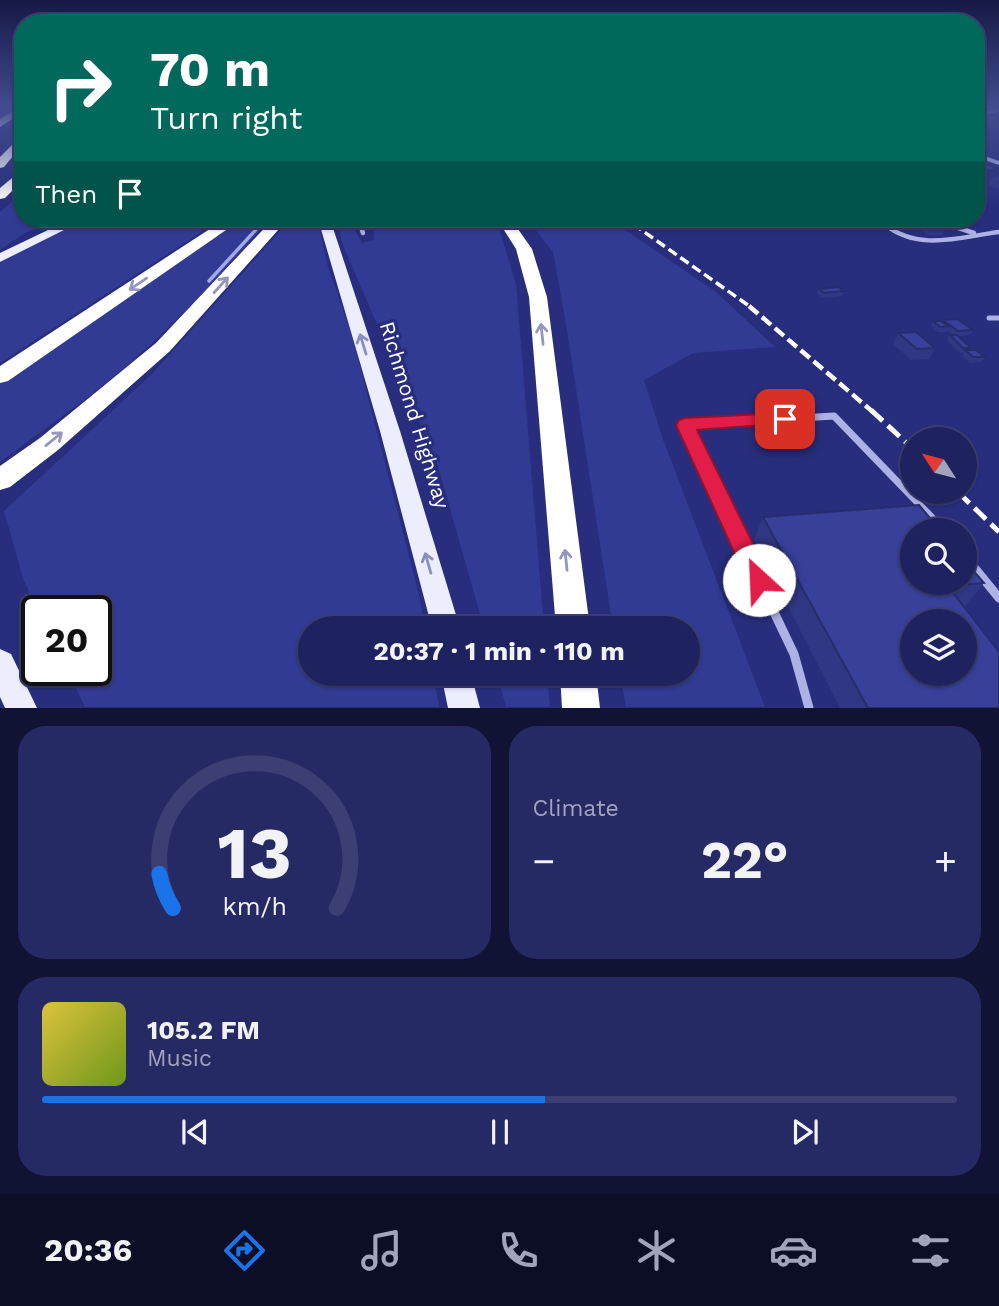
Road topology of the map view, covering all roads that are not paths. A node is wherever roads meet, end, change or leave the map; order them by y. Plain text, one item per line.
1 (14, 147) edge
2 (0, 164) edge
3 (14, 182) edge
4 (0, 195) edge
5 (62, 228) edge
6 (222, 228) edge
7 (273, 228) edge
8 (327, 228) edge
9 (362, 228) edge
10 (510, 228) edge
11 (887, 228) edge
12 (959, 228) edge
13 (999, 232) edge
14 (363, 233) dead end
15 (974, 233) junction
16 (0, 258) edge
17 (989, 318) dead end
18 (999, 318) edge
19 (0, 376) edge
20 (0, 480) edge
21 (932, 518) edge
22 (977, 571) edge
23 (999, 598) edge
24 (443, 616) edge
25 (572, 616) edge
26 (0, 664) edge
27 (459, 686) edge
28 (579, 686) edge
29 (21, 708) edge
30 (464, 708) edge
31 (581, 708) edge
32 (809, 708) edge

1 - 2 highway
3 - 4 highway
5 - 16 main road
6 -> 19 highway
20 -> 7 highway
24 -> 8 main road, Richmond Highway
9 - 14 lane
25 -> 10 highway
11 - 15 lane
12 - 15 lane
13 - 15 lane
17 - 18 lane
21 - 32 lane
22 - 23 lane
26 - 29 main road
27 - 30 main road
28 - 31 highway

